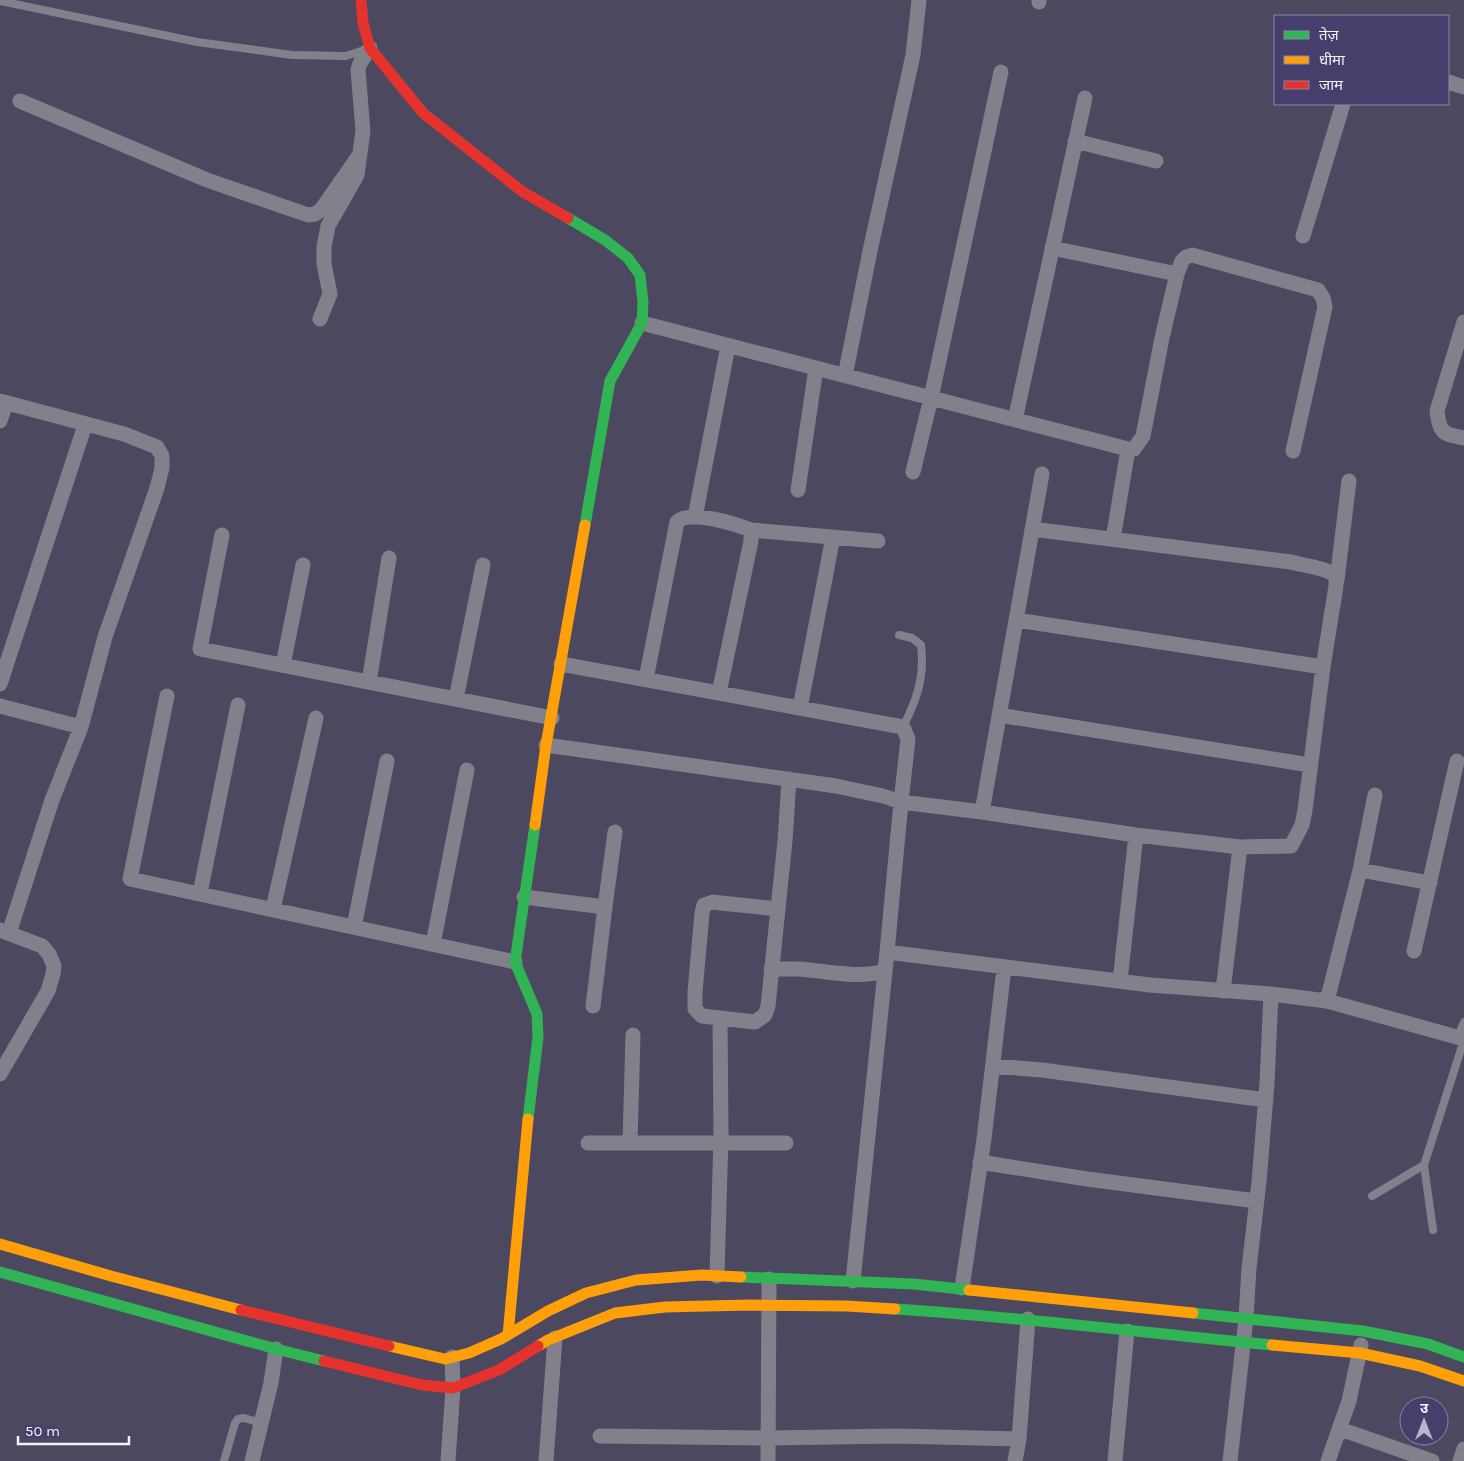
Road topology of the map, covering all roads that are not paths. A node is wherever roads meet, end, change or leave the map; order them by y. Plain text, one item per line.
1 (361, 0) edge
2 (919, 0) edge
3 (0, 1) edge
4 (370, 48) junction
5 (1001, 72) dead end
6 (1449, 82) edge
7 (1464, 86) edge
8 (1085, 98) dead end
9 (20, 101) dead end
10 (1342, 105) edge
11 (1075, 141) junction
12 (360, 154) junction
13 (1156, 161) dead end
14 (1303, 236) dead end
15 (1052, 248) junction
16 (1177, 274) junction
17 (320, 318) dead end
18 (1464, 322) edge
19 (642, 323) junction
20 (728, 346) junction
21 (816, 368) junction
22 (845, 376) junction
23 (931, 398) junction
24 (3, 402) edge
25 (1015, 420) junction
26 (0, 422) edge
27 (85, 425) junction
28 (1464, 438) edge
29 (1128, 449) junction
30 (1293, 451) dead end
31 (914, 472) dead end
32 (1042, 474) dead end
33 (1349, 481) dead end
34 (798, 490) dead end
35 (694, 517) junction
36 (1032, 528) junction
37 (751, 530) junction
38 (222, 535) dead end
39 (833, 537) junction
40 (1114, 539) junction
41 (878, 541) dead end
42 (389, 558) dead end
43 (303, 565) dead end
44 (483, 565) dead end
45 (1337, 580) junction
46 (1016, 620) junction
47 (899, 635) dead end
48 (561, 664) junction
49 (283, 665) junction
50 (1323, 667) junction
51 (646, 679) junction
52 (369, 682) junction
53 (0, 684) edge
54 (719, 693) junction
55 (167, 696) dead end
56 (456, 700) junction
57 (238, 705) dead end
58 (0, 706) edge
59 (800, 708) junction
60 (999, 715) junction
61 (316, 718) dead end
62 (552, 718) junction
63 (81, 727) junction
64 (903, 727) junction
65 (546, 745) junction
66 (388, 761) dead end
67 (1457, 761) dead end
68 (1310, 765) junction
69 (467, 770) dead end
70 (789, 779) junction
71 (1375, 795) dead end
72 (901, 802) junction
73 (982, 812) junction
74 (616, 832) dead end
75 (1136, 835) junction
76 (1240, 848) junction
77 (1360, 870) junction
78 (1430, 883) junction
79 (200, 894) junction
80 (524, 897) junction
81 (605, 907) junction
82 (273, 909) junction
83 (778, 909) junction
84 (354, 927) junction
85 (4, 931) edge
86 (433, 944) junction
87 (1414, 951) dead end
88 (887, 952) junction
89 (516, 962) junction
90 (1004, 968) junction
91 (771, 969) junction
92 (885, 971) junction
93 (1120, 981) junction
94 (1222, 991) junction
95 (1271, 994) junction
96 (1327, 1001) junction
97 (593, 1006) dead end
98 (720, 1018) junction
99 (1464, 1022) edge
100 (633, 1035) dead end
101 (1462, 1038) edge
102 (992, 1066) junction
103 (0, 1074) edge
104 (1266, 1100) junction
105 (630, 1142) junction
106 (588, 1143) dead end
107 (786, 1143) dead end
108 (720, 1144) junction
109 (980, 1162) junction
110 (1424, 1165) junction
111 (1372, 1196) dead end
112 (1256, 1201) junction
113 (1433, 1230) dead end
114 (0, 1244) edge
115 (0, 1272) edge
116 (717, 1276) junction
117 (769, 1278) junction
118 (853, 1281) junction
119 (962, 1288) junction
120 (769, 1305) junction
121 (1028, 1319) junction
122 (1246, 1319) junction
123 (1127, 1331) junction
124 (1363, 1331) junction
125 (508, 1335) junction
126 (555, 1338) junction
127 (1243, 1342) junction
128 (276, 1349) junction
129 (1360, 1353) junction
130 (1464, 1357) edge
131 (452, 1358) junction
132 (1464, 1381) edge
133 (453, 1388) junction
134 (261, 1423) junction
135 (1340, 1428) junction
136 (600, 1436) dead end
137 (768, 1438) junction
138 (1019, 1439) junction
139 (1464, 1449) edge
140 (224, 1461) edge
141 (252, 1461) edge
142 (448, 1461) edge
143 (546, 1461) edge
144 (768, 1461) edge
145 (1015, 1461) edge
146 (1114, 1461) edge
147 (1230, 1461) edge
148 (1328, 1461) edge
149 (1432, 1461) edge
150 (1460, 1461) edge

1 - 4 street
2 - 22 street
3 - 4 lane
4 - 12 street
4 - 19 street
5 - 23 street
6 - 7 street
8 - 11 street
9 - 12 street
10 - 14 street
11 - 13 street
11 - 15 street
12 - 17 street
15 - 16 street
15 - 25 street
16 - 29 street
16 - 30 street
18 - 28 street
19 - 20 street
19 - 48 street
20 - 21 street
20 - 35 street
21 - 22 street
21 - 34 street
22 - 23 street
23 - 25 street
23 - 31 street
24 - 26 street
24 - 27 street
25 - 29 street
27 - 53 street
27 - 63 street
29 - 40 street
32 - 36 street
33 - 45 street
35 - 37 street
35 - 51 street
36 - 40 street
36 - 46 street
37 - 39 street
37 - 54 street
38 - 49 street
39 - 41 street
39 - 59 street
40 - 45 street
42 - 52 street
43 - 49 street
44 - 56 street
45 - 50 street
46 - 50 street
46 - 60 street
47 - 64 lane
48 - 51 street
48 - 62 street
49 - 52 street
50 - 68 street
51 - 54 street
52 - 56 street
54 - 59 street
55 - 79 street
56 - 62 street
57 - 79 street
58 - 63 street
59 - 64 street
60 - 68 street
60 - 73 street
61 - 82 street
62 - 65 street
63 - 85 street
64 - 72 street
65 - 70 street
65 - 80 street
66 - 84 street
67 - 78 street
68 - 76 street
69 - 86 street
70 - 72 street
70 - 83 street
71 - 77 street
72 - 73 street
72 - 88 street
73 - 75 street
74 - 81 street
75 - 76 street
75 - 93 street
76 - 94 street
77 - 78 street
77 - 96 street
78 - 87 street
79 - 82 street
80 - 81 street
80 - 89 street
81 - 97 street
82 - 84 street
83 - 91 street
83 - 98 street
84 - 86 street
85 - 103 street
86 - 89 street
88 - 90 street
88 - 92 street
89 - 125 street
90 - 93 street
90 - 102 street
91 - 92 street
91 - 98 street
92 - 118 street
93 - 94 street
94 - 95 street
95 - 96 street
95 - 104 street
96 - 101 street
98 - 108 street
99 - 101 lane
100 - 105 street
101 - 110 lane
102 - 104 street
102 - 109 street
104 - 112 street
105 - 106 street
105 - 108 street
107 - 108 street
108 - 116 street
109 - 112 street
109 - 119 street
110 - 111 lane
110 - 113 lane
112 - 122 street
114 - 131 street
115 - 128 street
116 - 117 street
116 - 125 street
117 - 118 street
117 - 120 street
118 - 119 street
119 - 122 street
120 - 121 street
120 - 126 street
120 - 137 street
121 - 123 street
121 - 138 street
122 - 124 street
122 - 127 street
123 - 127 street
123 - 146 street
124 - 129 street
124 - 130 street
125 - 131 street
126 - 133 street
126 - 143 street
127 - 129 street
127 - 147 street
128 - 133 street
128 - 134 street
129 - 132 street
129 - 135 street
131 - 133 street
133 - 142 street
134 - 140 lane
134 - 141 street
135 - 148 street
135 - 149 street
136 - 137 street
137 - 138 street
137 - 144 street
138 - 145 street
139 - 150 street

